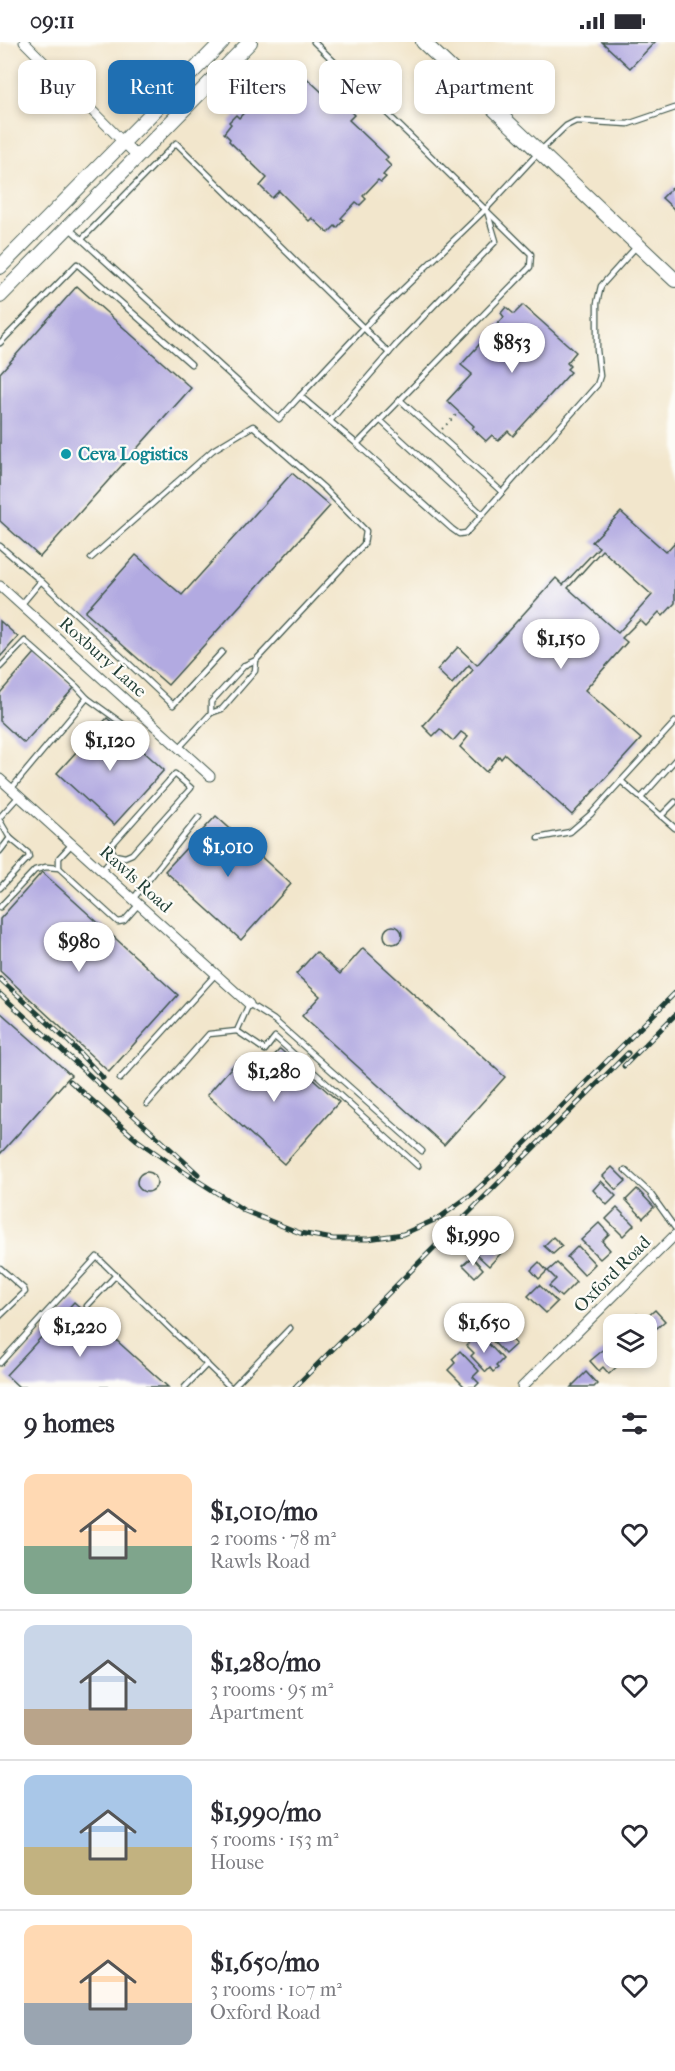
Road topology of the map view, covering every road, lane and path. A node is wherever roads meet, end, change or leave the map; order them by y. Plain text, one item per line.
1 (24, 42) edge
2 (222, 42) edge
3 (250, 42) edge
4 (314, 42) edge
5 (423, 42) edge
6 (675, 108) edge
7 (123, 142) junction
8 (539, 152) junction
9 (138, 156) junction
10 (486, 209) junction
11 (68, 227) junction
12 (82, 239) junction
13 (638, 246) junction
14 (0, 267) edge
15 (675, 280) edge
16 (0, 296) edge
17 (364, 328) junction
18 (0, 342) edge
19 (389, 353) junction
20 (192, 364) dead end
21 (300, 396) junction
22 (400, 400) junction
23 (459, 412) dead end
24 (380, 420) junction
25 (330, 421) junction
26 (441, 430) dead end
27 (357, 444) junction
28 (502, 492) junction
29 (482, 514) junction
30 (0, 546) edge
31 (92, 558) dead end
32 (41, 581) junction
33 (0, 586) edge
34 (21, 605) junction
35 (222, 652) dead end
36 (256, 660) junction
37 (0, 667) edge
38 (87, 698) junction
39 (211, 713) junction
40 (675, 722) edge
41 (127, 728) dead end
42 (179, 748) junction
43 (675, 760) edge
44 (210, 776) dead end
45 (0, 779) edge
46 (621, 781) junction
47 (11, 789) junction
48 (19, 796) junction
49 (641, 798) junction
50 (675, 802) edge
51 (662, 816) junction
52 (199, 817) dead end
53 (0, 819) edge
54 (675, 828) edge
55 (10, 838) junction
56 (538, 838) dead end
57 (72, 844) junction
58 (0, 851) edge
59 (115, 855) junction
60 (59, 868) junction
61 (102, 871) junction
62 (0, 888) edge
63 (136, 902) junction
64 (0, 908) edge
65 (216, 974) junction
66 (249, 1004) junction
67 (237, 1031) junction
68 (120, 1079) dead end
69 (147, 1104) dead end
70 (422, 1151) dead end
71 (418, 1166) dead end
72 (625, 1170) dead end
73 (675, 1228) edge
74 (675, 1235) edge
75 (0, 1268) edge
76 (116, 1275) junction
77 (87, 1306) dead end
78 (0, 1316) edge
79 (290, 1328) dead end
80 (0, 1363) edge
81 (207, 1364) junction
82 (185, 1387) edge
83 (232, 1387) edge
84 (522, 1387) edge

1 - 7 street
2 - 7 main road
3 - 9 main road
4 - 10 lane
5 - 8 main road
6 - 8 lane
7 - 9 street
7 - 14 main road
8 - 10 lane
8 - 13 main road
9 - 11 main road
10 - 17 lane
10 - 19 lane
10 - 22 lane
11 - 12 lane
11 - 16 main road
12 - 17 lane
12 - 21 lane
13 - 15 main road
13 - 28 lane
17 - 19 lane
17 - 21 lane
18 - 20 lane
19 - 25 lane
21 - 25 lane
22 - 24 lane
22 - 28 lane
23 - 26 path
24 - 27 lane
24 - 29 lane
25 - 27 lane
27 - 29 lane
28 - 29 lane
30 - 32 lane
31 - 36 lane
32 - 34 lane
32 - 35 lane
33 - 34 street, Roxbury Lane
34 - 42 street, Roxbury Lane
36 - 39 lane
36 - 39 lane
37 - 38 lane
38 - 41 lane
38 - 47 lane
39 - 42 lane
40 - 46 lane
42 - 44 street, Roxbury Lane
43 - 49 lane
45 - 47 street, Rawls Road
46 - 49 lane
46 - 56 lane
47 - 48 street, Rawls Road
48 - 53 lane
48 - 57 street, Rawls Road
49 - 51 lane
50 - 51 lane
51 - 54 lane
52 - 63 lane
53 - 55 lane
55 - 58 lane
55 - 62 lane
57 - 60 lane
57 - 61 street, Rawls Road
59 - 59 lane
59 - 61 lane
60 - 63 lane
60 - 64 lane
61 - 63 street, Rawls Road
63 - 65 street, Rawls Road
65 - 66 street, Rawls Road
65 - 68 lane
66 - 67 lane
66 - 70 lane
67 - 69 lane
67 - 71 lane
72 - 73 lane
74 - 84 street, Oxford Road
75 - 78 lane
76 - 77 lane
76 - 80 lane
76 - 81 lane
79 - 83 lane
81 - 82 lane
81 - 83 lane

